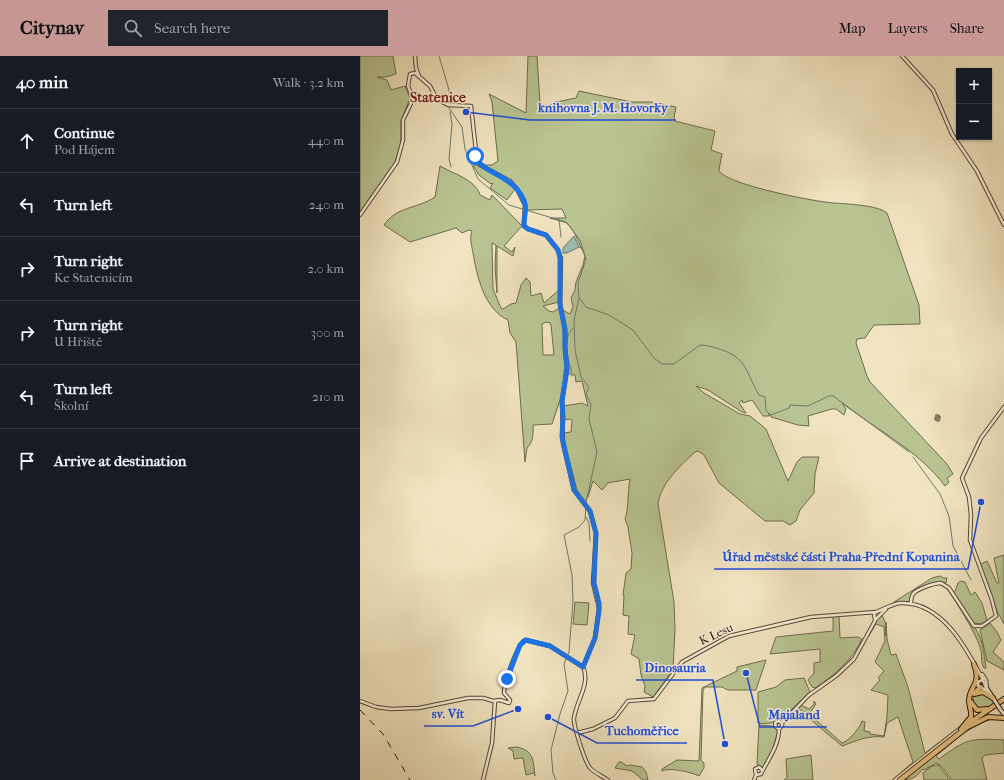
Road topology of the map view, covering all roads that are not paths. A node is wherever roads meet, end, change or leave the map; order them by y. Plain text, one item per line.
1 (415, 56) edge
2 (902, 56) edge
3 (416, 68) junction
4 (415, 73) junction
5 (419, 76) junction
6 (360, 215) edge
7 (1004, 225) edge
8 (1004, 407) edge
9 (911, 604) junction
10 (886, 609) junction
11 (871, 612) junction
12 (877, 612) junction
13 (876, 617) junction
14 (976, 666) junction
15 (583, 667) junction
16 (981, 684) junction
17 (988, 690) junction
18 (972, 692) junction
19 (972, 698) junction
20 (360, 701) edge
21 (495, 701) junction
22 (1004, 701) edge
23 (994, 702) junction
24 (1004, 714) edge
25 (1004, 718) edge
26 (782, 723) junction
27 (779, 729) junction
28 (964, 729) junction
29 (577, 733) junction
30 (762, 770) junction
31 (756, 775) junction
32 (483, 780) edge
33 (608, 780) edge
34 (754, 780) edge
35 (896, 780) edge
36 (900, 780) edge

1 - 3 street
2 - 7 street
3 - 4 street
3 - 5 street
4 - 5 street
4 - 6 street
5 - 15 street
8 - 9 street
9 - 10 street
9 - 14 street
10 - 12 street
10 - 13 street
11 - 12 street, K Lesu
11 - 13 street
11 - 29 street, K Lesu
12 - 13 street
12 - 13 street
13 - 26 street
14 - 16 street
14 - 16 street
14 - 17 street
14 - 18 highway
15 - 21 street
15 - 29 street
16 - 17 main road
16 - 18 highway
16 - 19 highway
16 - 23 main road
17 - 23 main road
18 - 28 highway
19 - 23 highway
19 - 23 highway
20 - 21 street
21 - 32 street
22 - 23 highway
22 - 28 highway
23 - 24 main road, bridge
23 - 28 highway
25 - 28 highway
26 - 27 street
26 - 27 street
27 - 30 street
28 - 35 highway
28 - 36 highway
29 - 33 street
30 - 31 street
30 - 31 street
31 - 34 street

